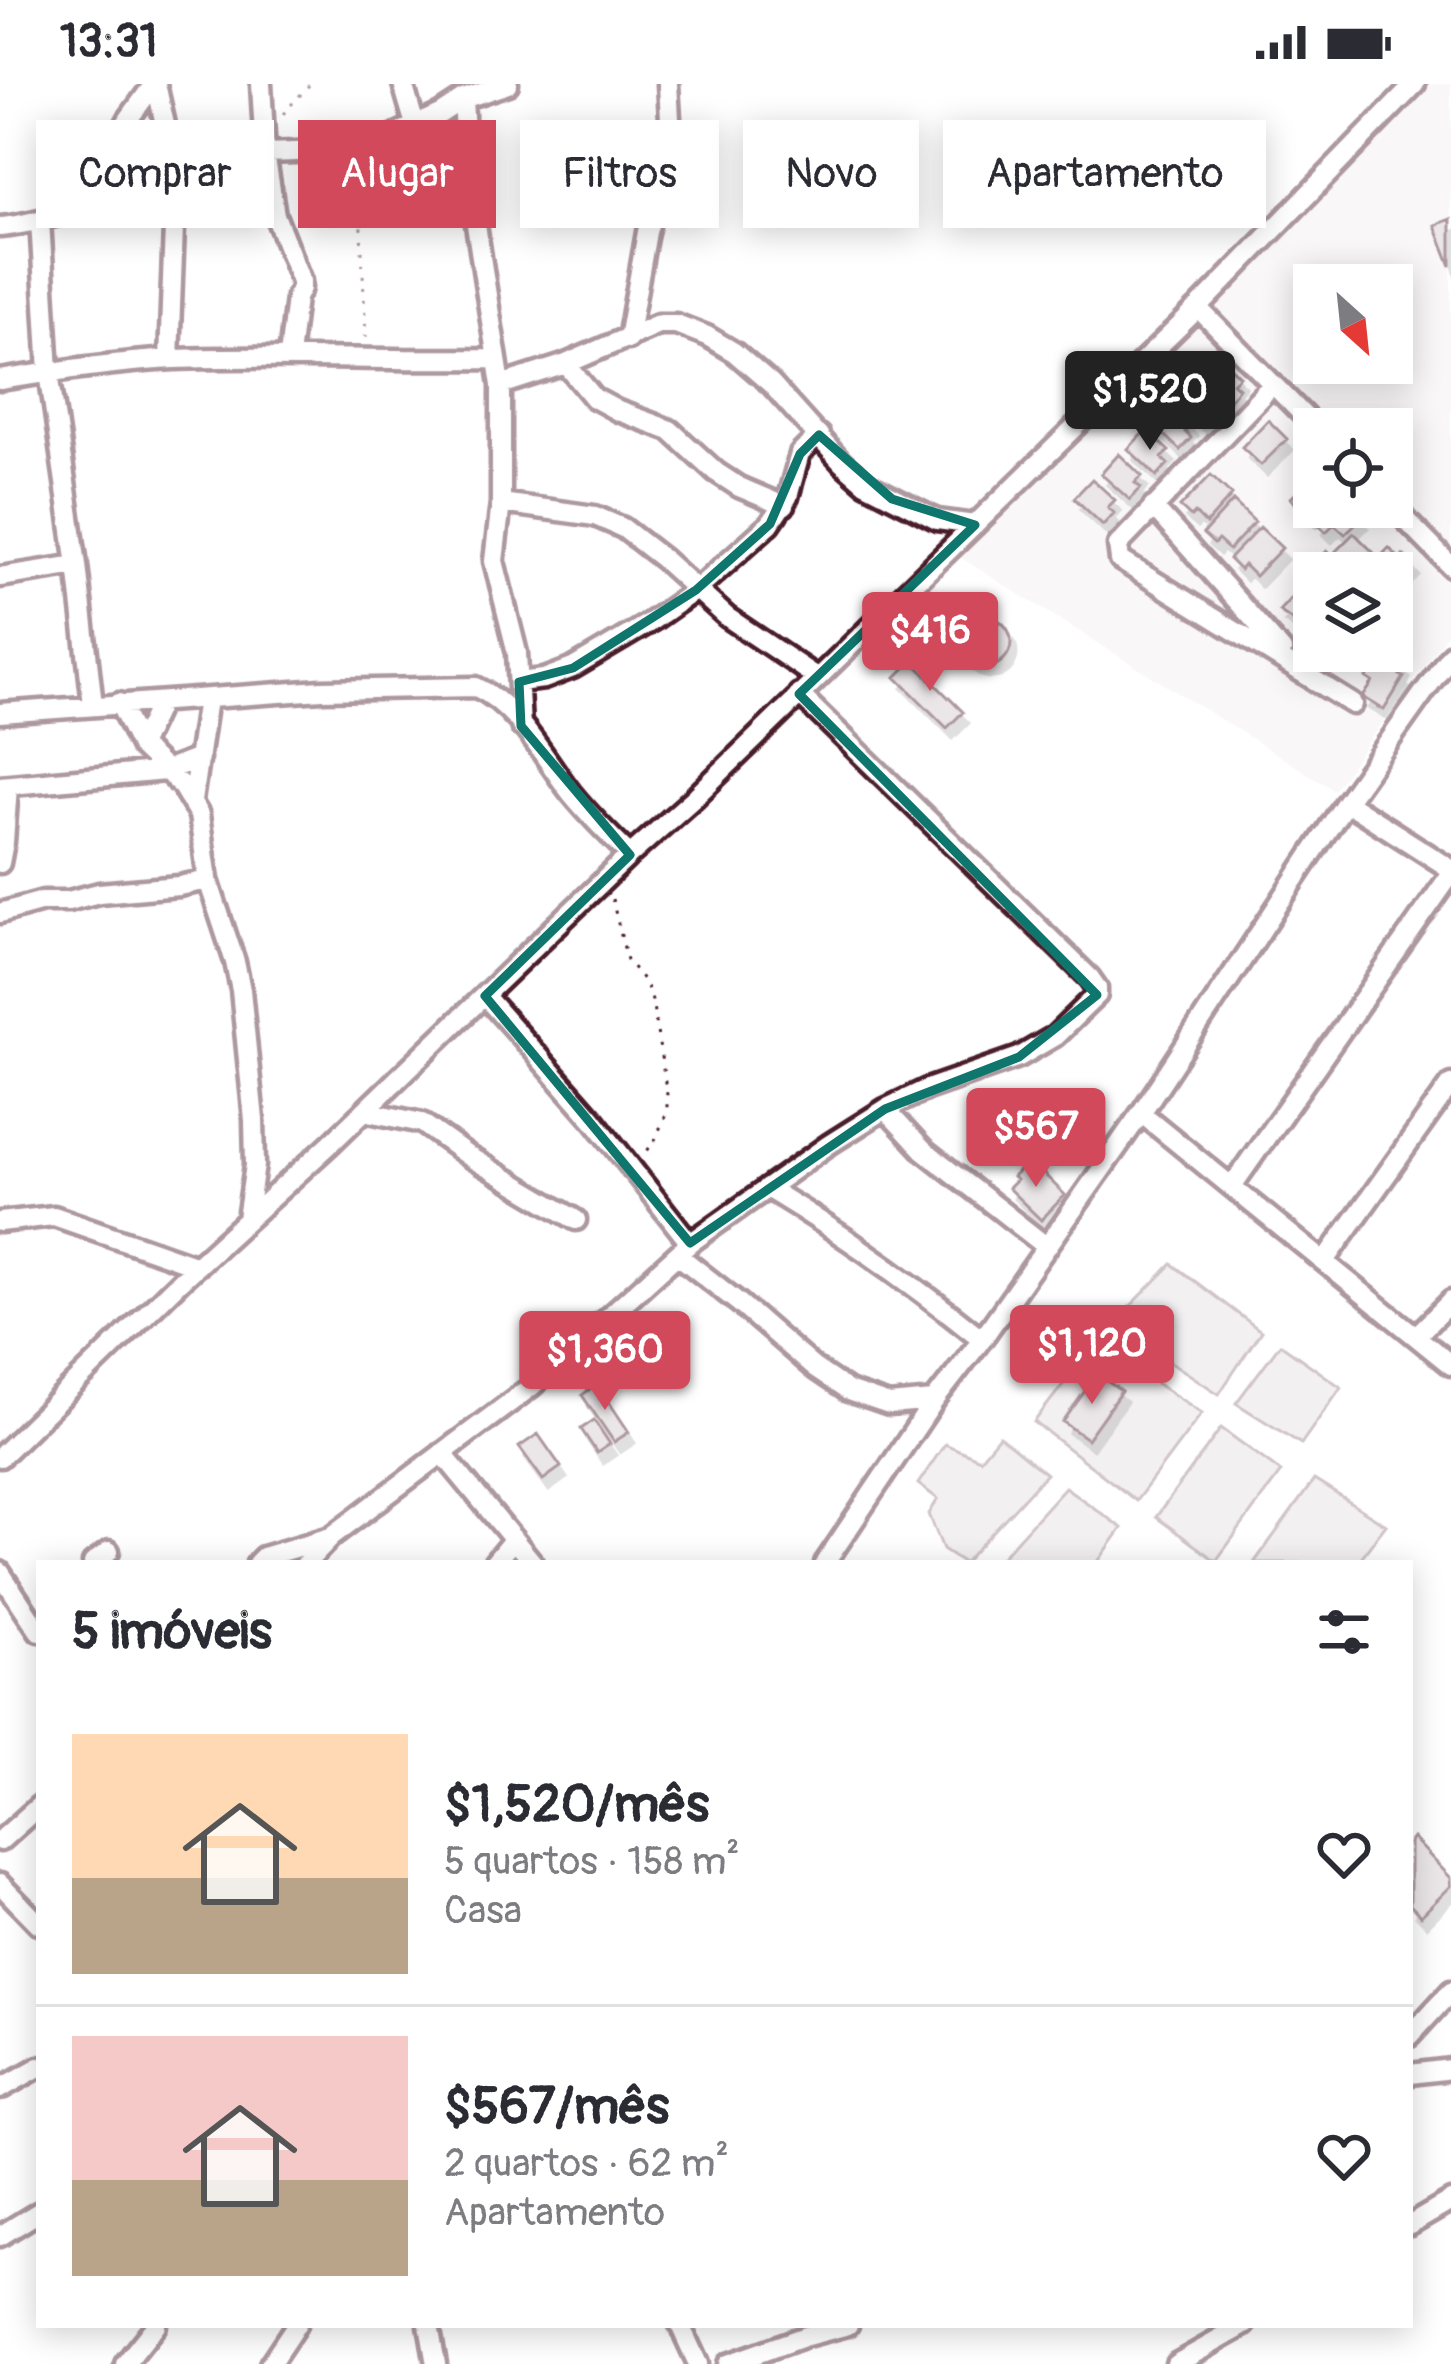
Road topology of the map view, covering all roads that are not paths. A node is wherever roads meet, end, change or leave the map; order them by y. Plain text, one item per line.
1 (155, 84) edge
2 (261, 84) edge
3 (403, 84) edge
4 (668, 84) edge
5 (1415, 84) edge
6 (497, 86) edge
7 (463, 99) junction
8 (128, 120) edge
9 (163, 120) edge
10 (264, 120) edge
11 (414, 120) edge
12 (424, 120) edge
13 (464, 120) edge
14 (274, 201) edge
15 (36, 221) edge
16 (0, 227) edge
17 (40, 228) edge
18 (174, 228) edge
19 (477, 228) edge
20 (1198, 308) junction
21 (628, 339) junction
22 (289, 356) junction
23 (169, 359) junction
24 (497, 359) junction
25 (566, 364) junction
26 (49, 372) junction
27 (0, 380) edge
28 (1273, 385) junction
29 (501, 386) junction
30 (1296, 408) edge
31 (819, 435) junction
32 (501, 503) junction
33 (784, 506) junction
34 (1153, 507) junction
35 (975, 525) junction
36 (1413, 527) edge
37 (77, 566) junction
38 (1451, 566) edge
39 (0, 577) edge
40 (696, 590) junction
41 (1451, 654) edge
42 (1293, 663) edge
43 (1293, 666) edge
44 (1303, 672) edge
45 (816, 677) junction
46 (519, 682) junction
47 (799, 694) junction
48 (207, 698) junction
49 (160, 703) junction
50 (119, 704) junction
51 (1353, 704) dead end
52 (93, 705) junction
53 (0, 713) edge
54 (521, 725) junction
55 (140, 746) junction
56 (199, 758) junction
57 (165, 771) junction
58 (4, 786) edge
59 (192, 801) junction
60 (1346, 802) junction
61 (630, 855) junction
62 (0, 863) edge
63 (1451, 871) edge
64 (208, 880) junction
65 (0, 913) edge
66 (484, 996) junction
67 (1451, 1084) edge
68 (885, 1109) junction
69 (364, 1111) junction
70 (1141, 1113) junction
71 (255, 1165) junction
72 (295, 1176) junction
73 (1232, 1186) junction
74 (767, 1188) junction
75 (247, 1219) junction
76 (576, 1220) dead end
77 (0, 1222) edge
78 (1047, 1246) junction
79 (684, 1250) junction
80 (1325, 1261) junction
81 (197, 1266) junction
82 (1451, 1301) edge
83 (1417, 1335) junction
84 (982, 1339) junction
85 (1451, 1365) edge
86 (934, 1401) junction
87 (442, 1453) junction
88 (0, 1456) edge
89 (332, 1537) junction
90 (513, 1540) junction
91 (260, 1560) edge
92 (309, 1560) edge
93 (496, 1560) edge
94 (530, 1560) edge
95 (827, 1560) edge
96 (0, 1572) edge
97 (36, 1620) edge
98 (36, 1809) edge
99 (0, 1841) edge
100 (0, 1884) edge
101 (36, 1921) edge
102 (1451, 1991) edge
103 (1413, 2033) edge
104 (36, 2069) edge
105 (1451, 2069) edge
106 (1413, 2074) edge
107 (0, 2089) edge
108 (1451, 2201) edge
109 (36, 2214) edge
110 (1413, 2223) edge
111 (0, 2236) edge
112 (154, 2328) edge
113 (294, 2328) edge
114 (430, 2328) edge
115 (681, 2328) edge
116 (837, 2328) edge
117 (1239, 2328) edge
118 (125, 2364) edge
119 (270, 2364) edge
120 (436, 2364) edge
121 (698, 2364) edge
122 (728, 2364) edge
123 (1176, 2364) edge

1 - 8 street
1 - 9 street
2 - 10 street
3 - 11 street
4 - 21 street
5 - 20 street
6 - 7 street
7 - 12 street
7 - 13 street
14 - 22 street
15 - 16 street
17 - 26 street
18 - 23 street
19 - 24 street
20 - 28 street
20 - 35 street
21 - 25 street
21 - 31 street
22 - 23 street
22 - 24 street
23 - 26 street
24 - 29 street
25 - 29 street
25 - 33 street
26 - 27 street
26 - 37 street
28 - 30 street
28 - 34 street
29 - 32 street
31 - 33 street
31 - 35 street
32 - 40 street
32 - 46 street
33 - 40 street
34 - 42 street
34 - 43 street
35 - 45 street
36 - 38 street
37 - 39 street
37 - 52 street
40 - 45 street
40 - 46 street
41 - 60 street
44 - 51 street
45 - 47 street
46 - 54 street
47 - 61 street
47 - 68 street
48 - 49 street
48 - 54 street
48 - 56 street
49 - 50 street
49 - 55 street
50 - 52 street
50 - 55 street
52 - 53 street
54 - 61 street
55 - 57 street
56 - 57 street
56 - 59 street
57 - 58 street
57 - 59 street
58 - 62 street
59 - 64 street
60 - 63 street
60 - 70 street
61 - 66 street
63 - 73 street
64 - 65 street
64 - 71 street
66 - 69 street
66 - 79 street
67 - 80 street
68 - 74 street
68 - 78 street
69 - 72 street
69 - 76 street
70 - 73 street
70 - 78 street
71 - 72 street
71 - 75 street
72 - 75 street
73 - 80 street
74 - 79 street
74 - 84 street
75 - 81 street
77 - 81 street
78 - 84 street
79 - 86 street
79 - 87 street
80 - 83 street
81 - 88 street
82 - 83 street
83 - 85 street
84 - 86 street
86 - 95 street
87 - 89 street
87 - 90 street
89 - 91 street
89 - 92 street
90 - 93 street
90 - 94 street
96 - 97 street
98 - 99 street
100 - 101 street
102 - 103 street
104 - 107 street
105 - 106 street
108 - 110 street
109 - 111 street
112 - 118 street
113 - 119 street
114 - 120 street
115 - 121 street
116 - 122 street
117 - 123 street

